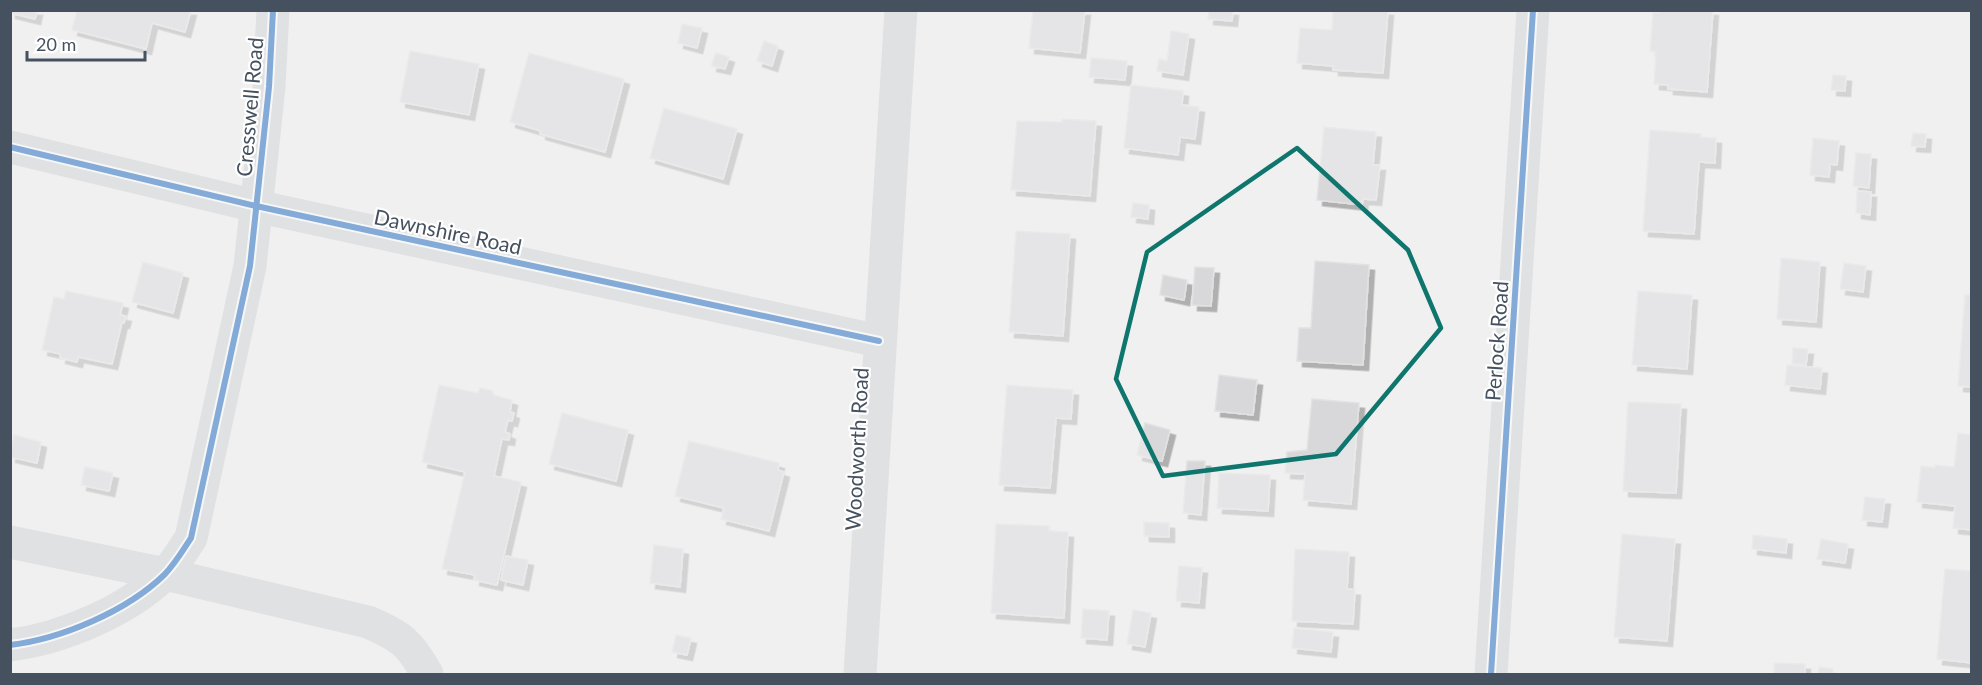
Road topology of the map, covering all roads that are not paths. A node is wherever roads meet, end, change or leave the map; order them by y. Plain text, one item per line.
1 (273, 10) edge
2 (900, 10) edge
3 (1533, 10) edge
4 (10, 147) edge
5 (256, 206) junction
6 (879, 341) junction
7 (10, 542) edge
8 (165, 574) junction
9 (10, 645) edge
10 (427, 675) edge
11 (860, 675) edge
12 (1491, 675) edge

1 - 5 street, Cresswell Road
2 - 6 street, Woodworth Road
3 - 12 street, Perlock Road
4 - 5 street, Dawnshire Road
5 - 6 street, Dawnshire Road
5 - 8 street, Cresswell Road
6 - 11 street, Woodworth Road
7 - 8 street
8 - 9 street, Cresswell Road
8 - 10 street

